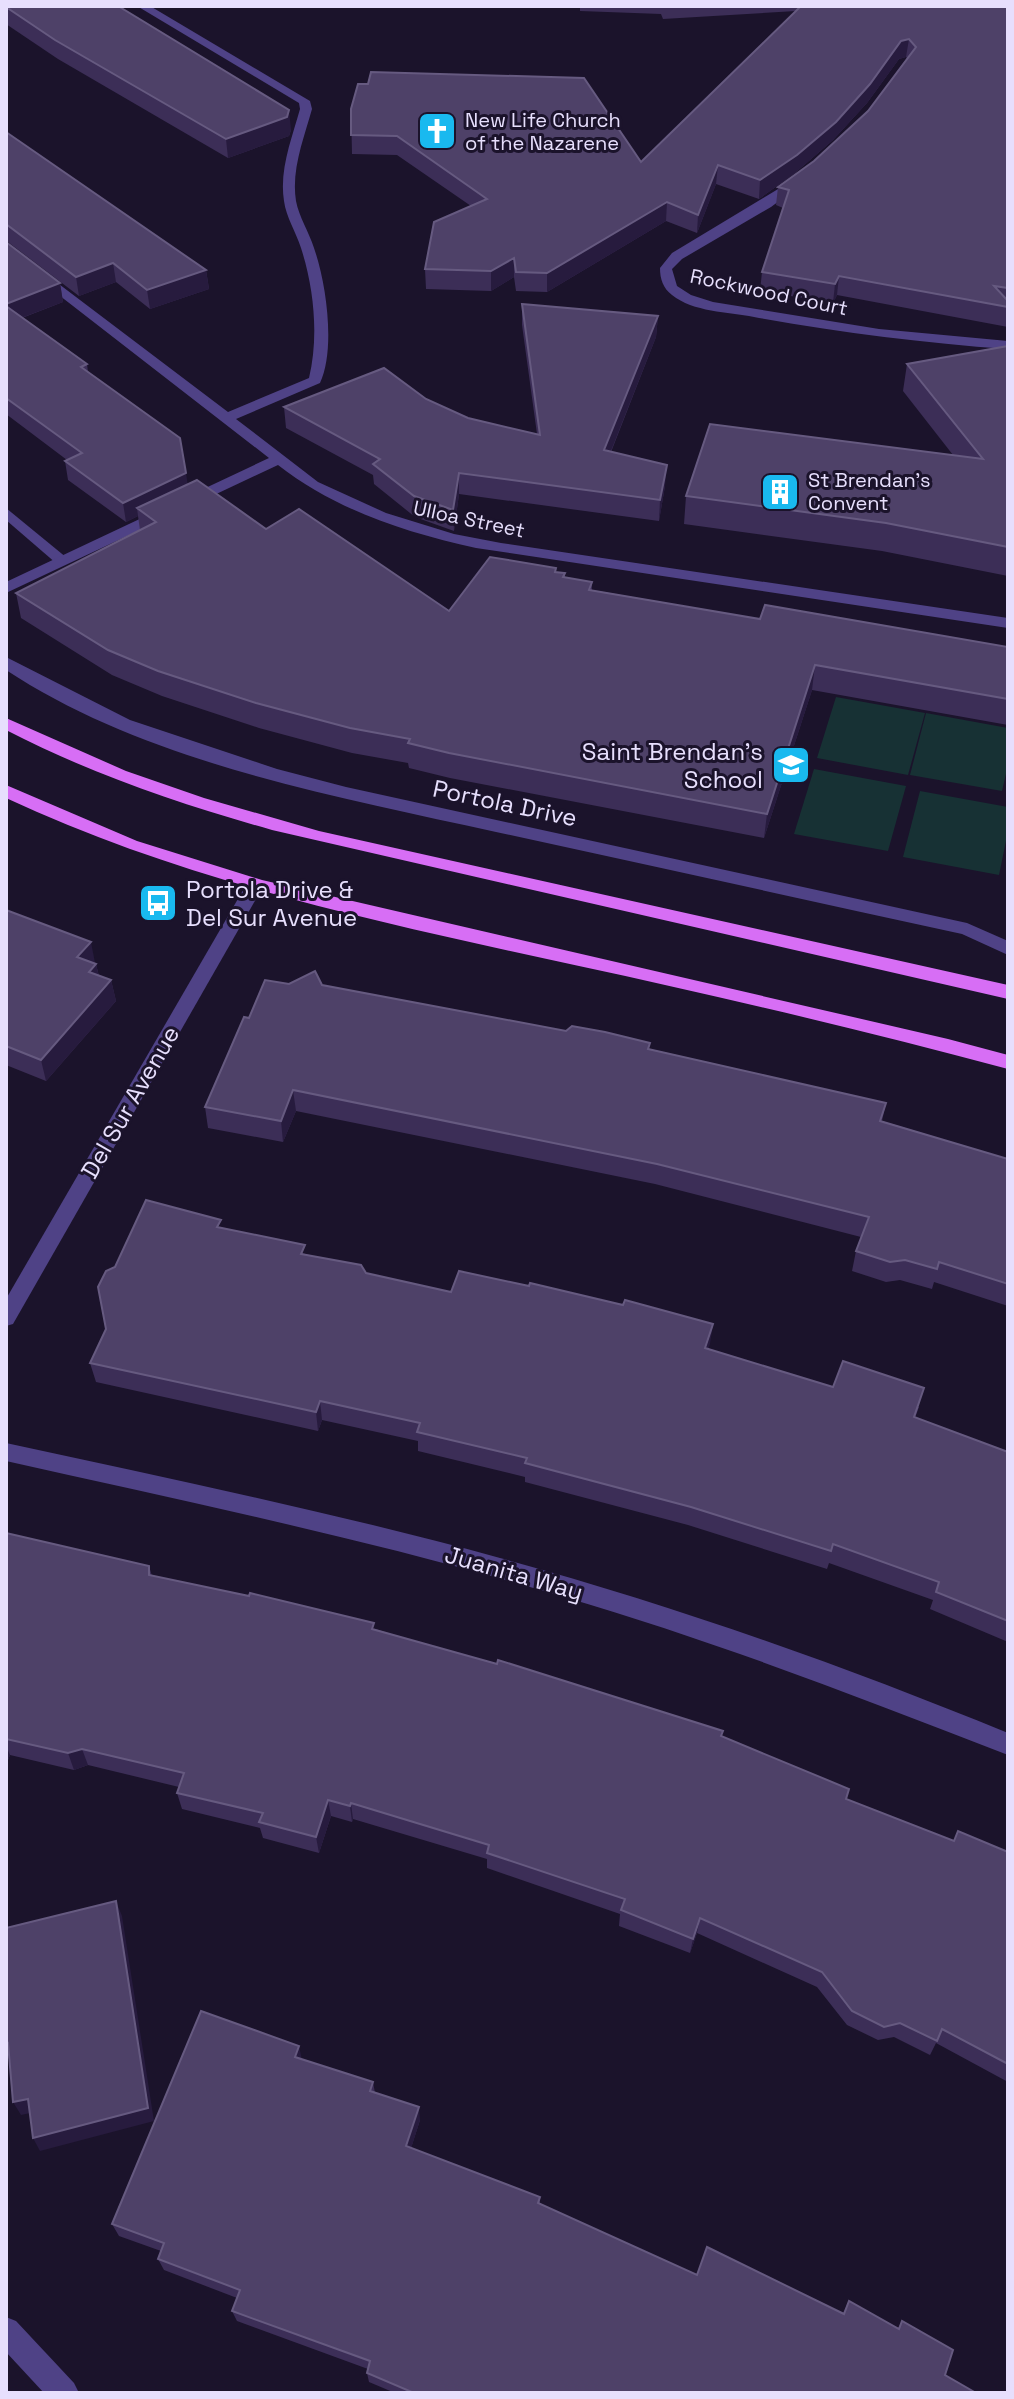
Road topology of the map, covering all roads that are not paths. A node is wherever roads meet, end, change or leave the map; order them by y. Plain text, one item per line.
1 (142, 6) edge
2 (815, 168) edge
3 (6, 248) edge
4 (1008, 345) edge
5 (227, 418) junction
6 (278, 459) junction
7 (6, 512) edge
8 (62, 561) junction
9 (6, 588) edge
10 (1008, 623) edge
11 (6, 662) edge
12 (6, 723) edge
13 (6, 791) edge
14 (255, 885) junction
15 (1008, 949) edge
16 (1008, 992) edge
17 (1008, 1062) edge
18 (6, 1318) edge
19 (6, 1452) edge
20 (1008, 1744) edge
21 (6, 2331) edge
22 (64, 2393) edge

1 - 5 street
2 - 4 street, Rockwood Court
3 - 5 street, Ulloa Street
5 - 6 street, Ulloa Street
6 - 8 street
6 - 10 street, Ulloa Street
7 - 8 street
8 - 9 street
11 - 15 street, Portola Drive
12 - 16 main road
13 - 14 main road
14 - 17 main road
14 - 18 street, Del Sur Avenue
19 - 20 street, Juanita Way
21 - 22 street

